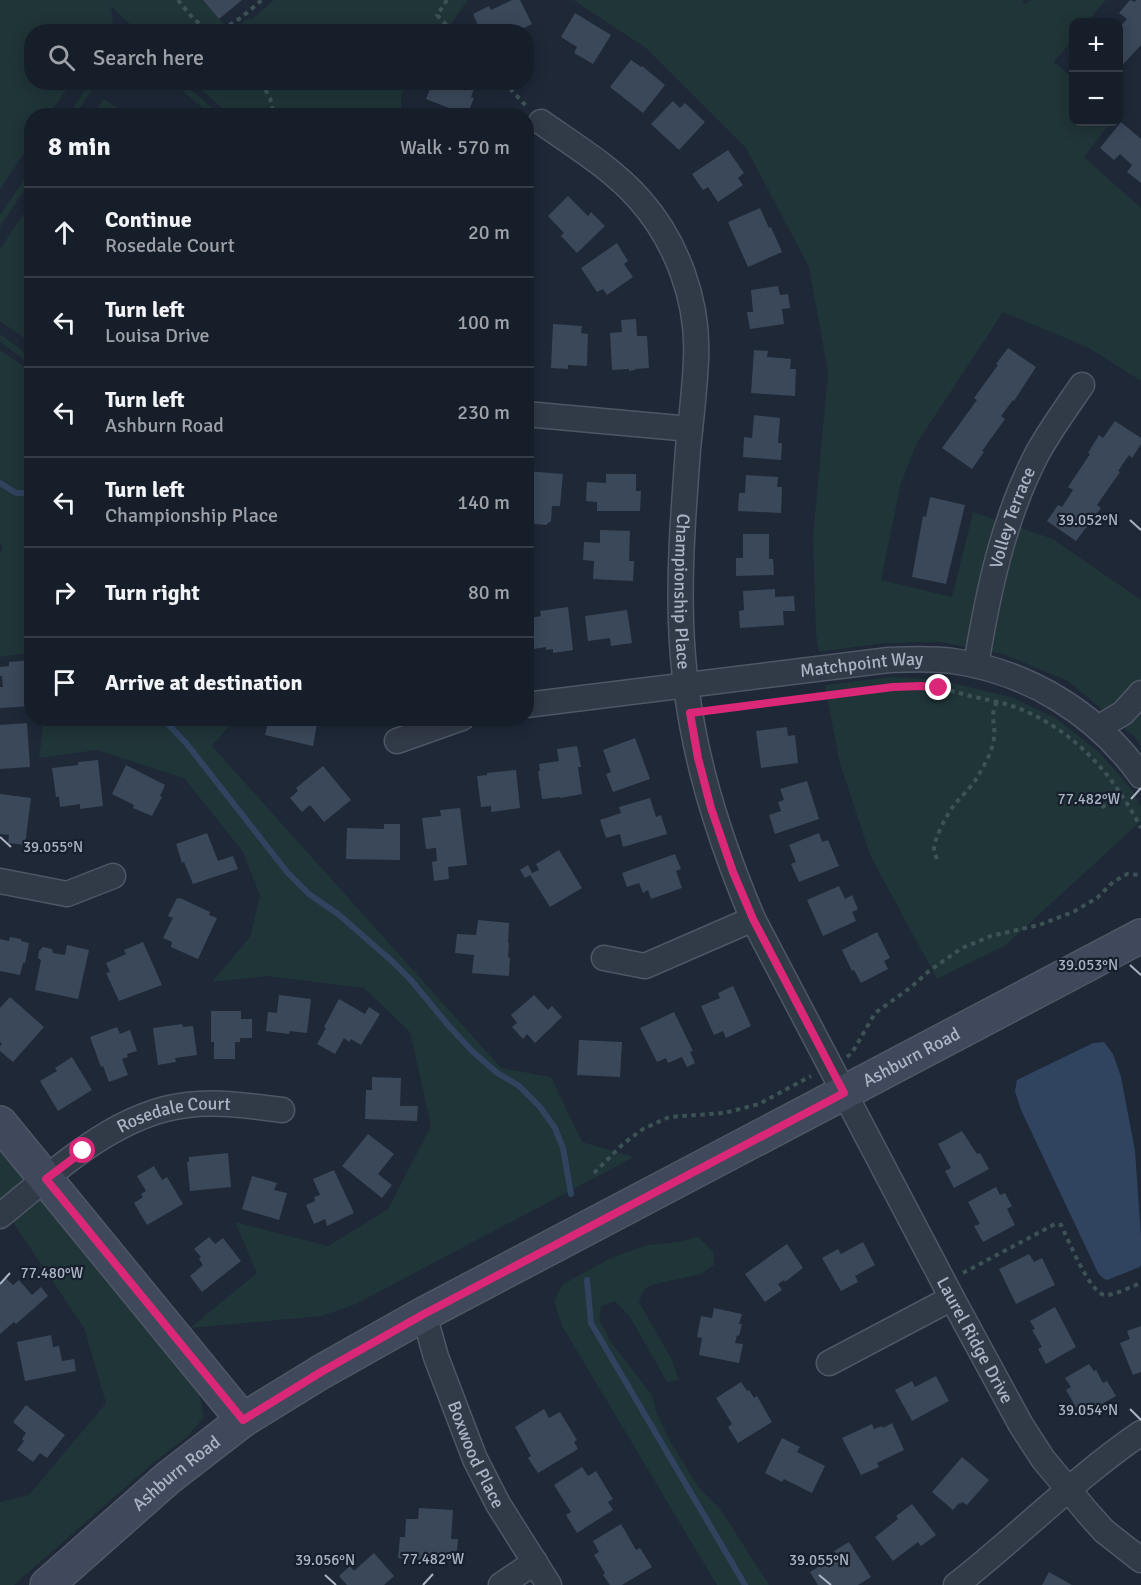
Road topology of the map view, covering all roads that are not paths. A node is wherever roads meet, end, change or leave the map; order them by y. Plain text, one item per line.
1 (541, 122) road end
2 (1082, 385) dead end
3 (534, 415) edge
4 (690, 429) junction
5 (976, 665) junction
6 (686, 685) junction
7 (1141, 693) edge
8 (534, 704) edge
9 (439, 726) edge
10 (1098, 728) junction
11 (397, 741) dead end
12 (1141, 776) edge
13 (112, 876) dead end
14 (0, 881) edge
15 (753, 919) junction
16 (1141, 936) edge
17 (604, 958) dead end
18 (837, 1079) junction
19 (282, 1110) dead end
20 (0, 1124) edge
21 (46, 1179) junction
22 (0, 1216) edge
23 (948, 1290) junction
24 (424, 1314) junction
25 (829, 1364) dead end
26 (243, 1420) junction
27 (1141, 1433) edge
28 (1068, 1490) junction
29 (1141, 1560) edge
30 (535, 1562) junction
31 (47, 1585) edge
32 (501, 1585) edge
33 (549, 1585) edge
34 (956, 1585) edge

1 - 4 street, Championship Place
2 - 5 street, Volley Terrace
3 - 4 street
4 - 6 street, Championship Place
5 - 6 street, Matchpoint Way
5 - 10 street, Matchpoint Way
6 - 8 street, Matchpoint Way
6 - 15 street, Championship Place
7 - 10 street
9 - 11 street
10 - 12 street, Matchpoint Way
13 - 14 street
15 - 17 street
15 - 18 street, Championship Place
16 - 18 street, Ashburn Road
18 - 23 street, Laurel Ridge Drive
18 - 24 street, Ashburn Road
19 - 21 street, Rosedale Court
20 - 21 street
21 - 22 street, Rosedale Court
21 - 26 street
23 - 25 street
23 - 28 street, Laurel Ridge Drive
24 - 26 street, Ashburn Road
24 - 30 street, Boxwood Place
26 - 31 street, Ashburn Road
27 - 28 street
28 - 29 street, Laurel Ridge Drive
28 - 34 street
30 - 32 street
30 - 33 street, Boxwood Place

